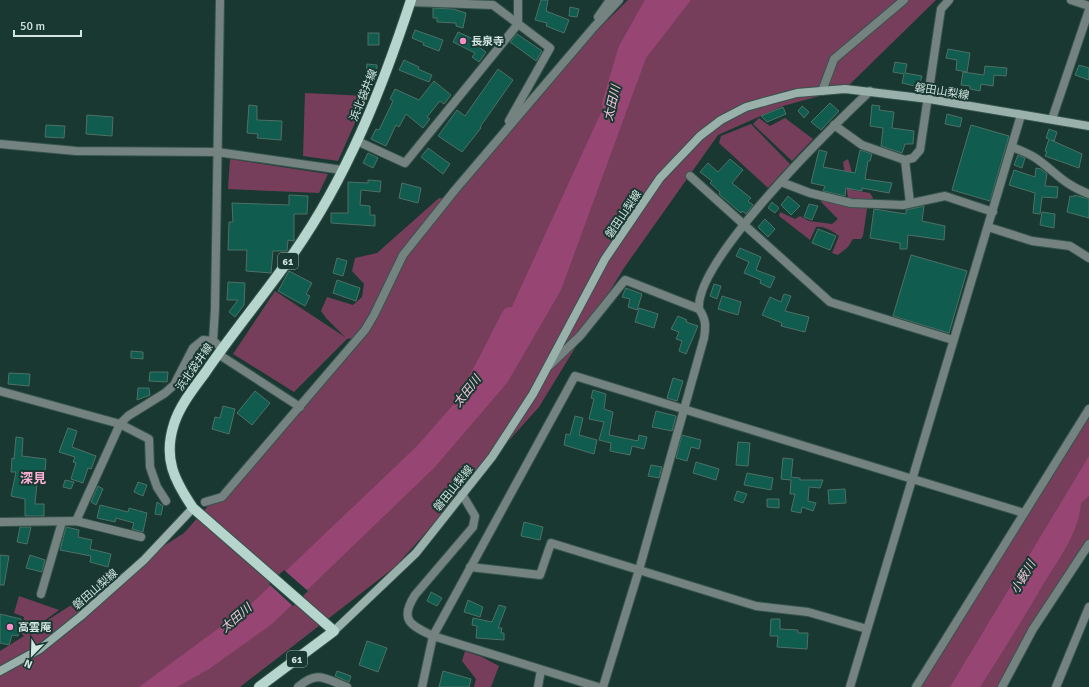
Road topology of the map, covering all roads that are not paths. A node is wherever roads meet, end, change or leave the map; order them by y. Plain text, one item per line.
1 (220, 0) edge
2 (518, 0) edge
3 (610, 0) edge
4 (619, 0) edge
5 (904, 0) edge
6 (949, 0) edge
7 (1071, 0) edge
8 (411, 1) edge
9 (1089, 6) edge
10 (1089, 10) edge
11 (518, 24) junction
12 (594, 27) junction
13 (822, 91) junction
14 (870, 91) junction
15 (929, 99) junction
16 (1021, 115) junction
17 (1052, 119) junction
18 (834, 125) junction
19 (1089, 126) edge
20 (499, 137) junction
21 (358, 141) junction
22 (0, 144) edge
23 (1012, 147) junction
24 (217, 152) junction
25 (904, 160) junction
26 (342, 170) junction
27 (690, 176) dead end
28 (781, 182) junction
29 (1089, 194) edge
30 (910, 203) junction
31 (993, 212) junction
32 (743, 226) junction
33 (988, 227) junction
34 (1089, 258) edge
35 (699, 309) junction
36 (953, 340) junction
37 (213, 341) junction
38 (220, 351) junction
39 (548, 368) junction
40 (0, 391) edge
41 (300, 407) junction
42 (1089, 409) edge
43 (685, 410) junction
44 (120, 424) junction
45 (912, 478) junction
46 (462, 494) junction
47 (166, 501) dead end
48 (205, 502) dead end
49 (193, 508) junction
50 (1024, 513) junction
51 (76, 521) junction
52 (0, 522) edge
53 (62, 522) junction
54 (141, 537) dead end
55 (1089, 544) edge
56 (470, 567) junction
57 (639, 570) junction
58 (41, 594) dead end
59 (1089, 607) edge
60 (867, 629) junction
61 (334, 630) junction
62 (433, 636) junction
63 (541, 670) junction
64 (0, 671) edge
65 (259, 687) edge
66 (298, 687) edge
67 (347, 687) edge
68 (422, 687) edge
69 (538, 687) edge
70 (598, 687) edge
71 (603, 687) edge
72 (850, 687) edge
73 (916, 687) edge
74 (1002, 687) edge
75 (1056, 687) edge

1 - 24 street
2 - 11 street
3 - 12 street
4 - 12 street
5 - 13 street
6 - 15 street
7 - 9 street
8 - 11 street
8 - 21 main road, 浜北袋井線 / 61
10 - 17 street
11 - 20 street
11 - 21 street
12 - 20 street
13 - 14 main road, 磐田山梨線
13 - 39 main road, 磐田山梨線
14 - 15 main road, 磐田山梨線
14 - 18 street
15 - 16 main road, 磐田山梨線
15 - 25 street
16 - 17 main road, 磐田山梨線
16 - 23 street
17 - 19 main road, 磐田山梨線
18 - 25 street
18 - 28 street
20 - 41 street
21 - 26 main road, 浜北袋井線 / 61
22 - 24 street
23 - 29 street
23 - 31 street
24 - 26 street
24 - 37 street
25 - 30 street
26 - 38 main road, 浜北袋井線 / 61
27 - 32 street
28 - 30 street
28 - 32 street
30 - 31 street
31 - 33 street
32 - 35 street
32 - 36 street
33 - 34 street
33 - 36 street
35 - 39 street
35 - 43 street
36 - 45 street
37 - 38 street
37 - 44 street
38 - 41 street
38 - 49 main road, 浜北袋井線 / 61
39 - 46 main road, 磐田山梨線
40 - 44 street
41 - 48 street
42 - 50 street
43 - 45 street
43 - 56 street
43 - 57 street
44 - 47 street
44 - 51 street
45 - 50 street
45 - 60 street
46 - 61 main road, 磐田山梨線
46 - 62 street
49 - 61 main road, 浜北袋井線 / 61
49 - 64 main road, 磐田山梨線
50 - 73 street
51 - 53 street
51 - 54 street
52 - 53 street
53 - 58 street
55 - 74 street
56 - 57 street
56 - 62 street
57 - 60 street
57 - 71 street
59 - 75 street
60 - 72 street
61 - 65 main road, 61
62 - 63 street
62 - 68 street
63 - 69 street
63 - 70 street
66 - 67 street

